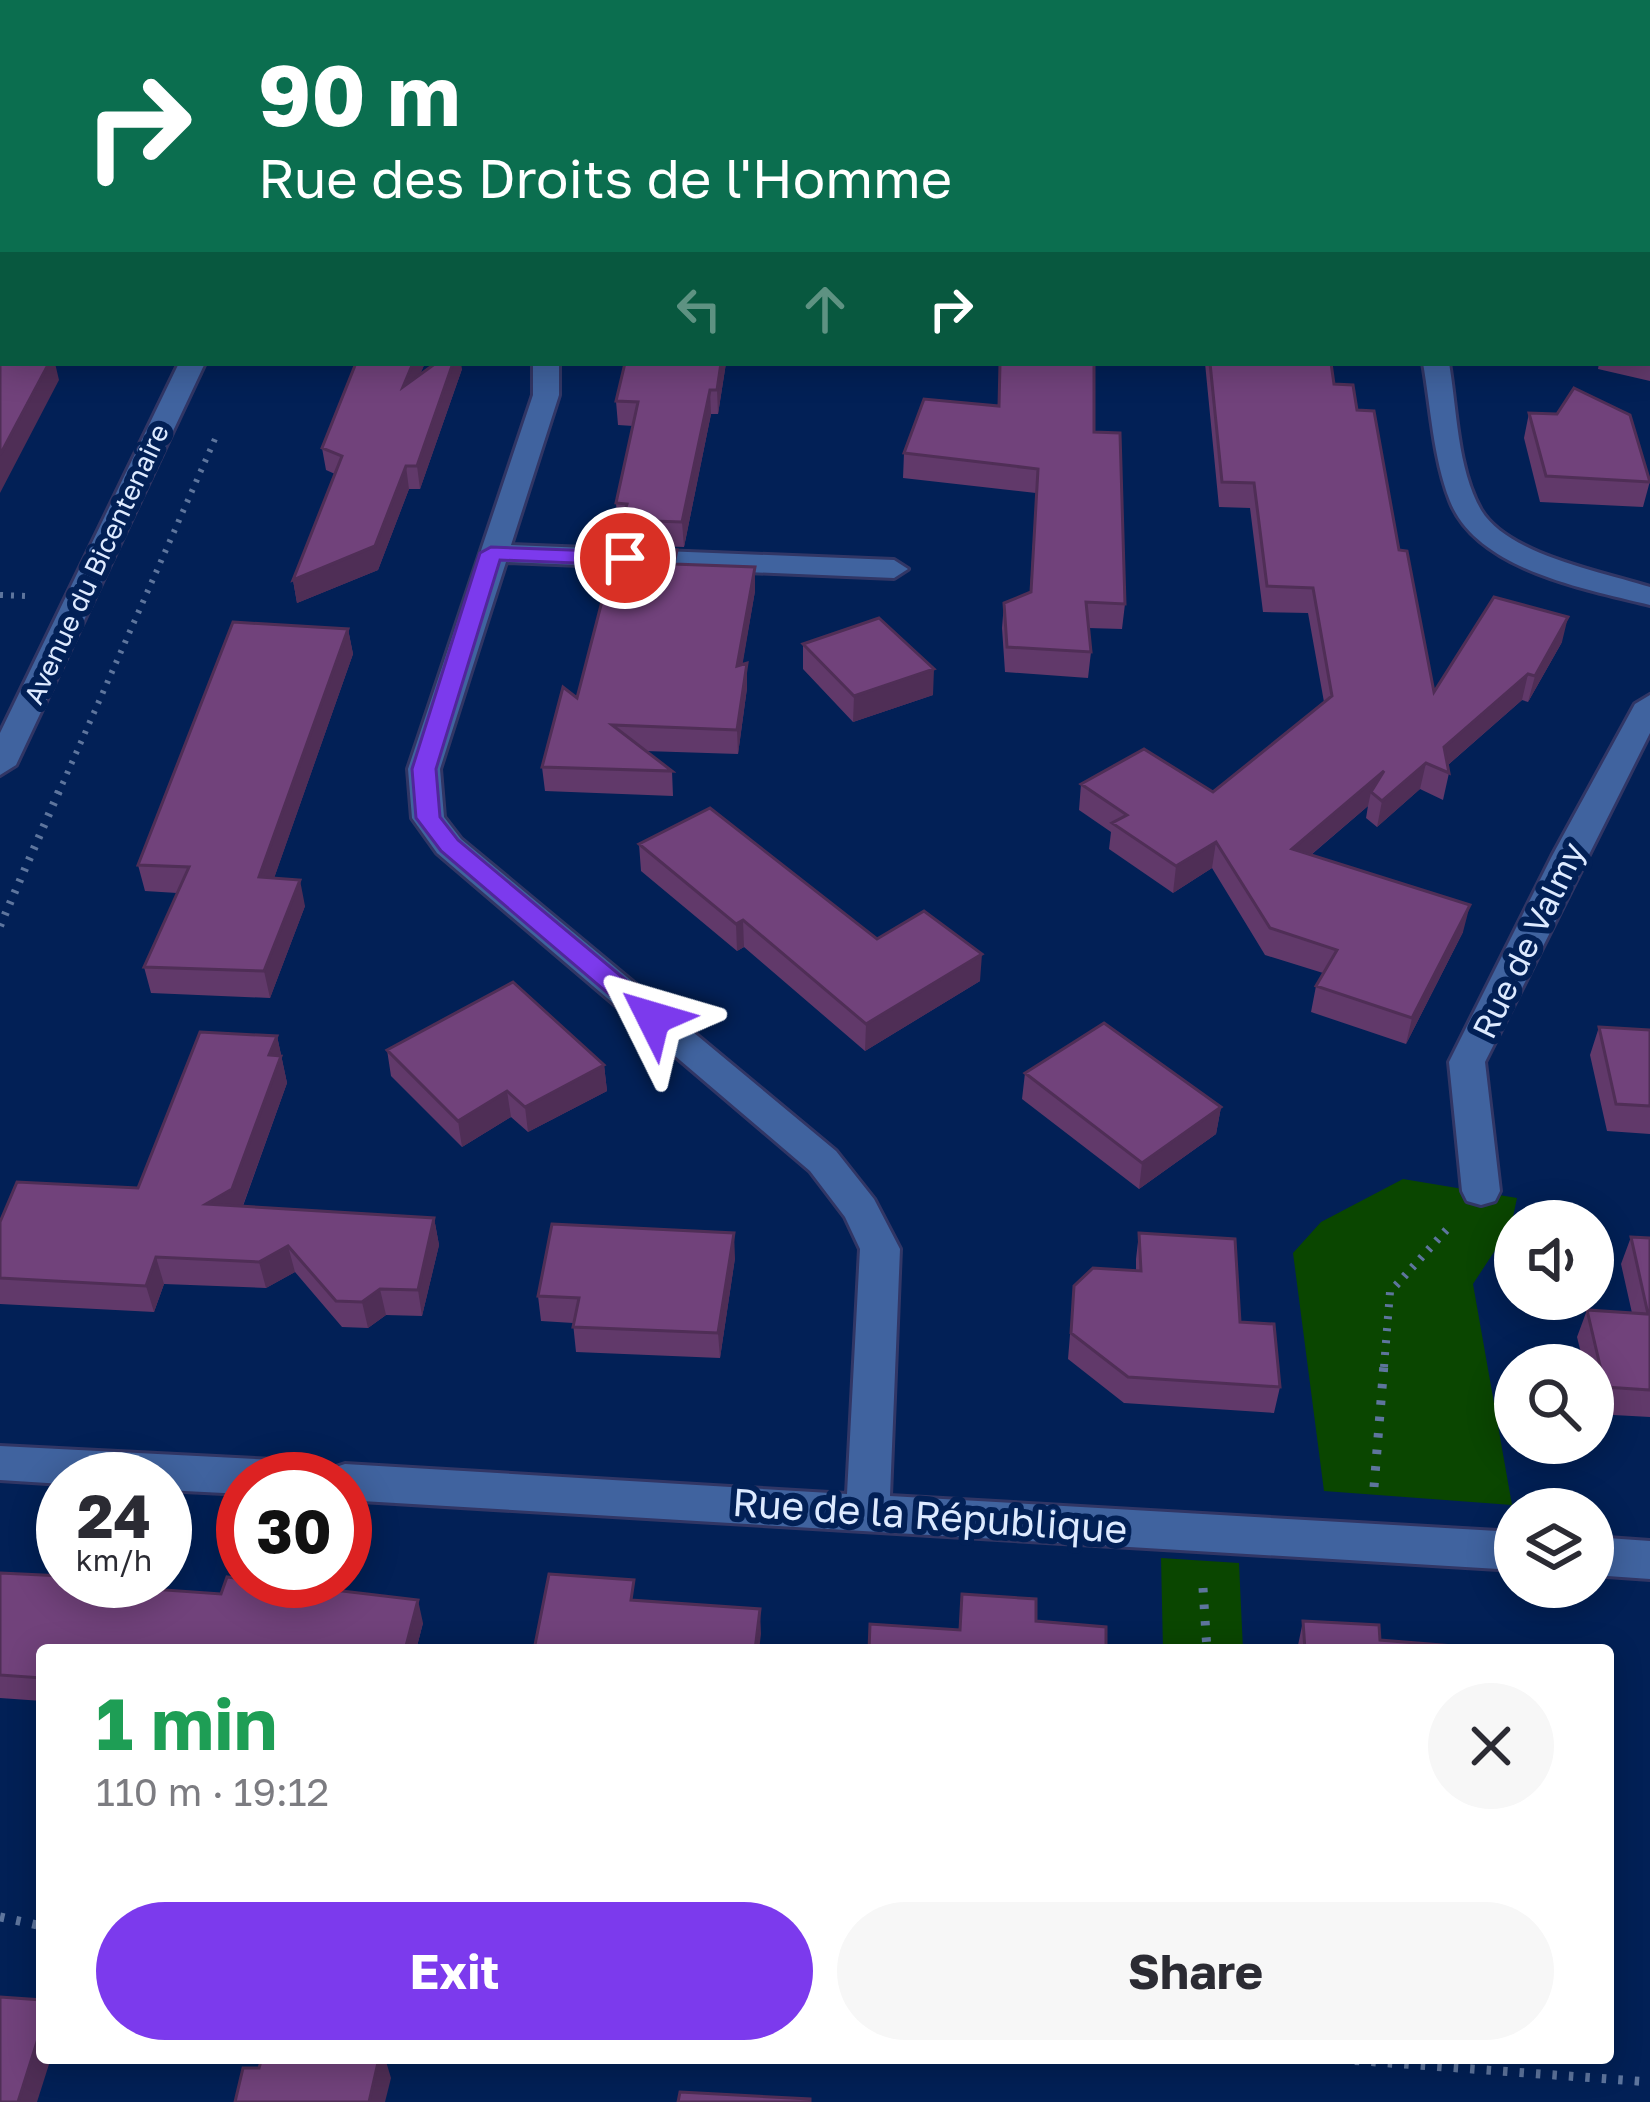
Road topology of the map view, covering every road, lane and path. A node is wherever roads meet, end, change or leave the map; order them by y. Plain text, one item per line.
1 (191, 366) edge
2 (547, 366) edge
3 (1437, 366) edge
4 (222, 424) dead end
5 (491, 553) junction
6 (894, 569) dead end
7 (0, 595) edge
8 (14, 596) dead end
9 (1650, 596) edge
10 (1650, 704) edge
11 (0, 766) edge
12 (0, 926) edge
13 (1481, 1191) joint
14 (0, 1463) edge
15 (216, 1475) edge
16 (372, 1483) edge
17 (868, 1510) junction
18 (1370, 1543) junction
19 (1494, 1550) edge
20 (1614, 1557) edge
21 (1650, 1560) edge
22 (0, 1917) edge
23 (36, 1925) edge
24 (1404, 2064) edge
25 (1650, 2082) edge

1 - 11 street, Avenue du Bicentenaire
2 - 5 street
3 - 9 street
4 - 12 path
5 - 6 street
5 - 17 street
7 - 8 path
10 - 13 street, Rue de Valmy
13 - 18 path
14 - 15 street
16 - 17 street, Rue de la République
17 - 18 street, Rue de la République
18 - 19 street, Rue de la République
20 - 21 street
22 - 23 path
24 - 25 path

